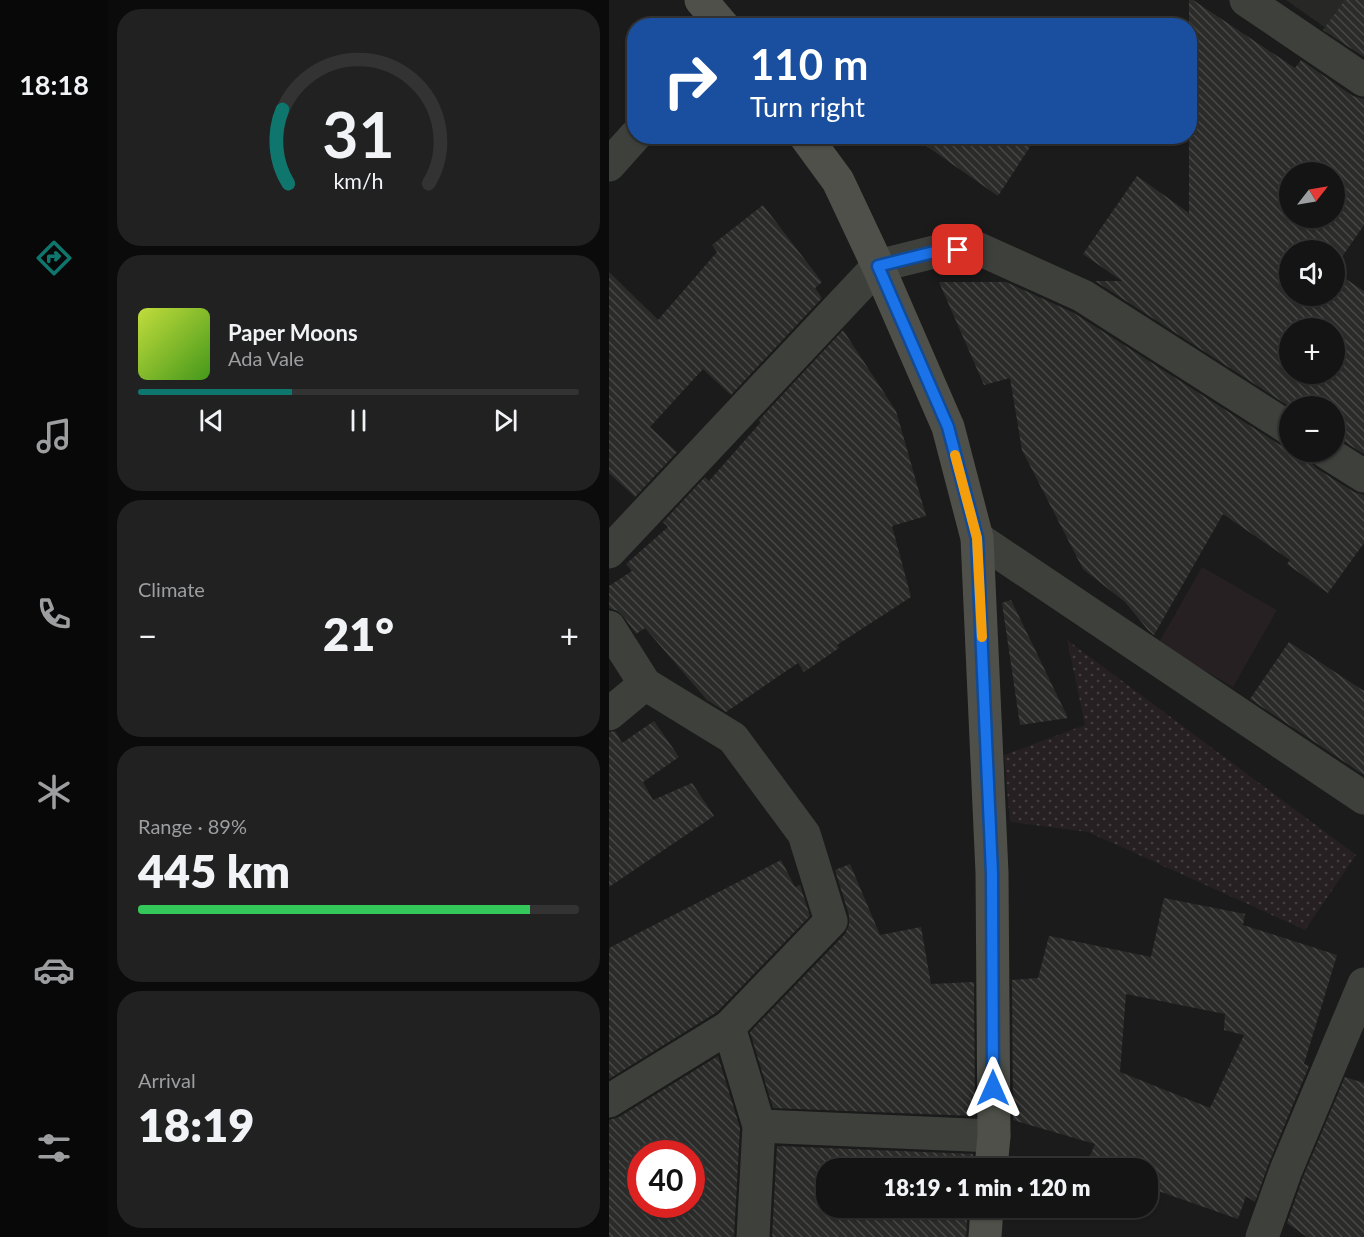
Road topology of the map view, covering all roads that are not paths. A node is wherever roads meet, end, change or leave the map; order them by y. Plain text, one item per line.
1 (701, 0) edge
2 (1247, 0) edge
3 (716, 18) edge
4 (1364, 80) edge
5 (628, 144) edge
6 (811, 144) edge
7 (609, 165) edge
8 (878, 266) junction
9 (1279, 422) edge
10 (1342, 462) edge
11 (1364, 476) edge
12 (977, 538) junction
13 (609, 552) edge
14 (609, 627) edge
15 (645, 684) junction
16 (609, 714) edge
17 (1364, 798) edge
18 (1364, 984) edge
19 (729, 1027) junction
20 (609, 1101) edge
21 (759, 1126) junction
22 (994, 1136) junction
23 (992, 1158) edge
24 (986, 1218) edge
25 (753, 1237) edge
26 (985, 1237) edge
27 (1261, 1237) edge

1 - 3 street
2 - 4 street
5 - 7 street
6 - 8 street
8 - 9 street
8 - 12 street
8 - 13 street
10 - 11 street
12 - 17 street
12 - 22 street
14 - 15 street
15 - 16 street
15 - 19 street
18 - 27 street
19 - 20 street
19 - 21 street
21 - 22 street
21 - 25 street
22 - 23 street
24 - 26 street

